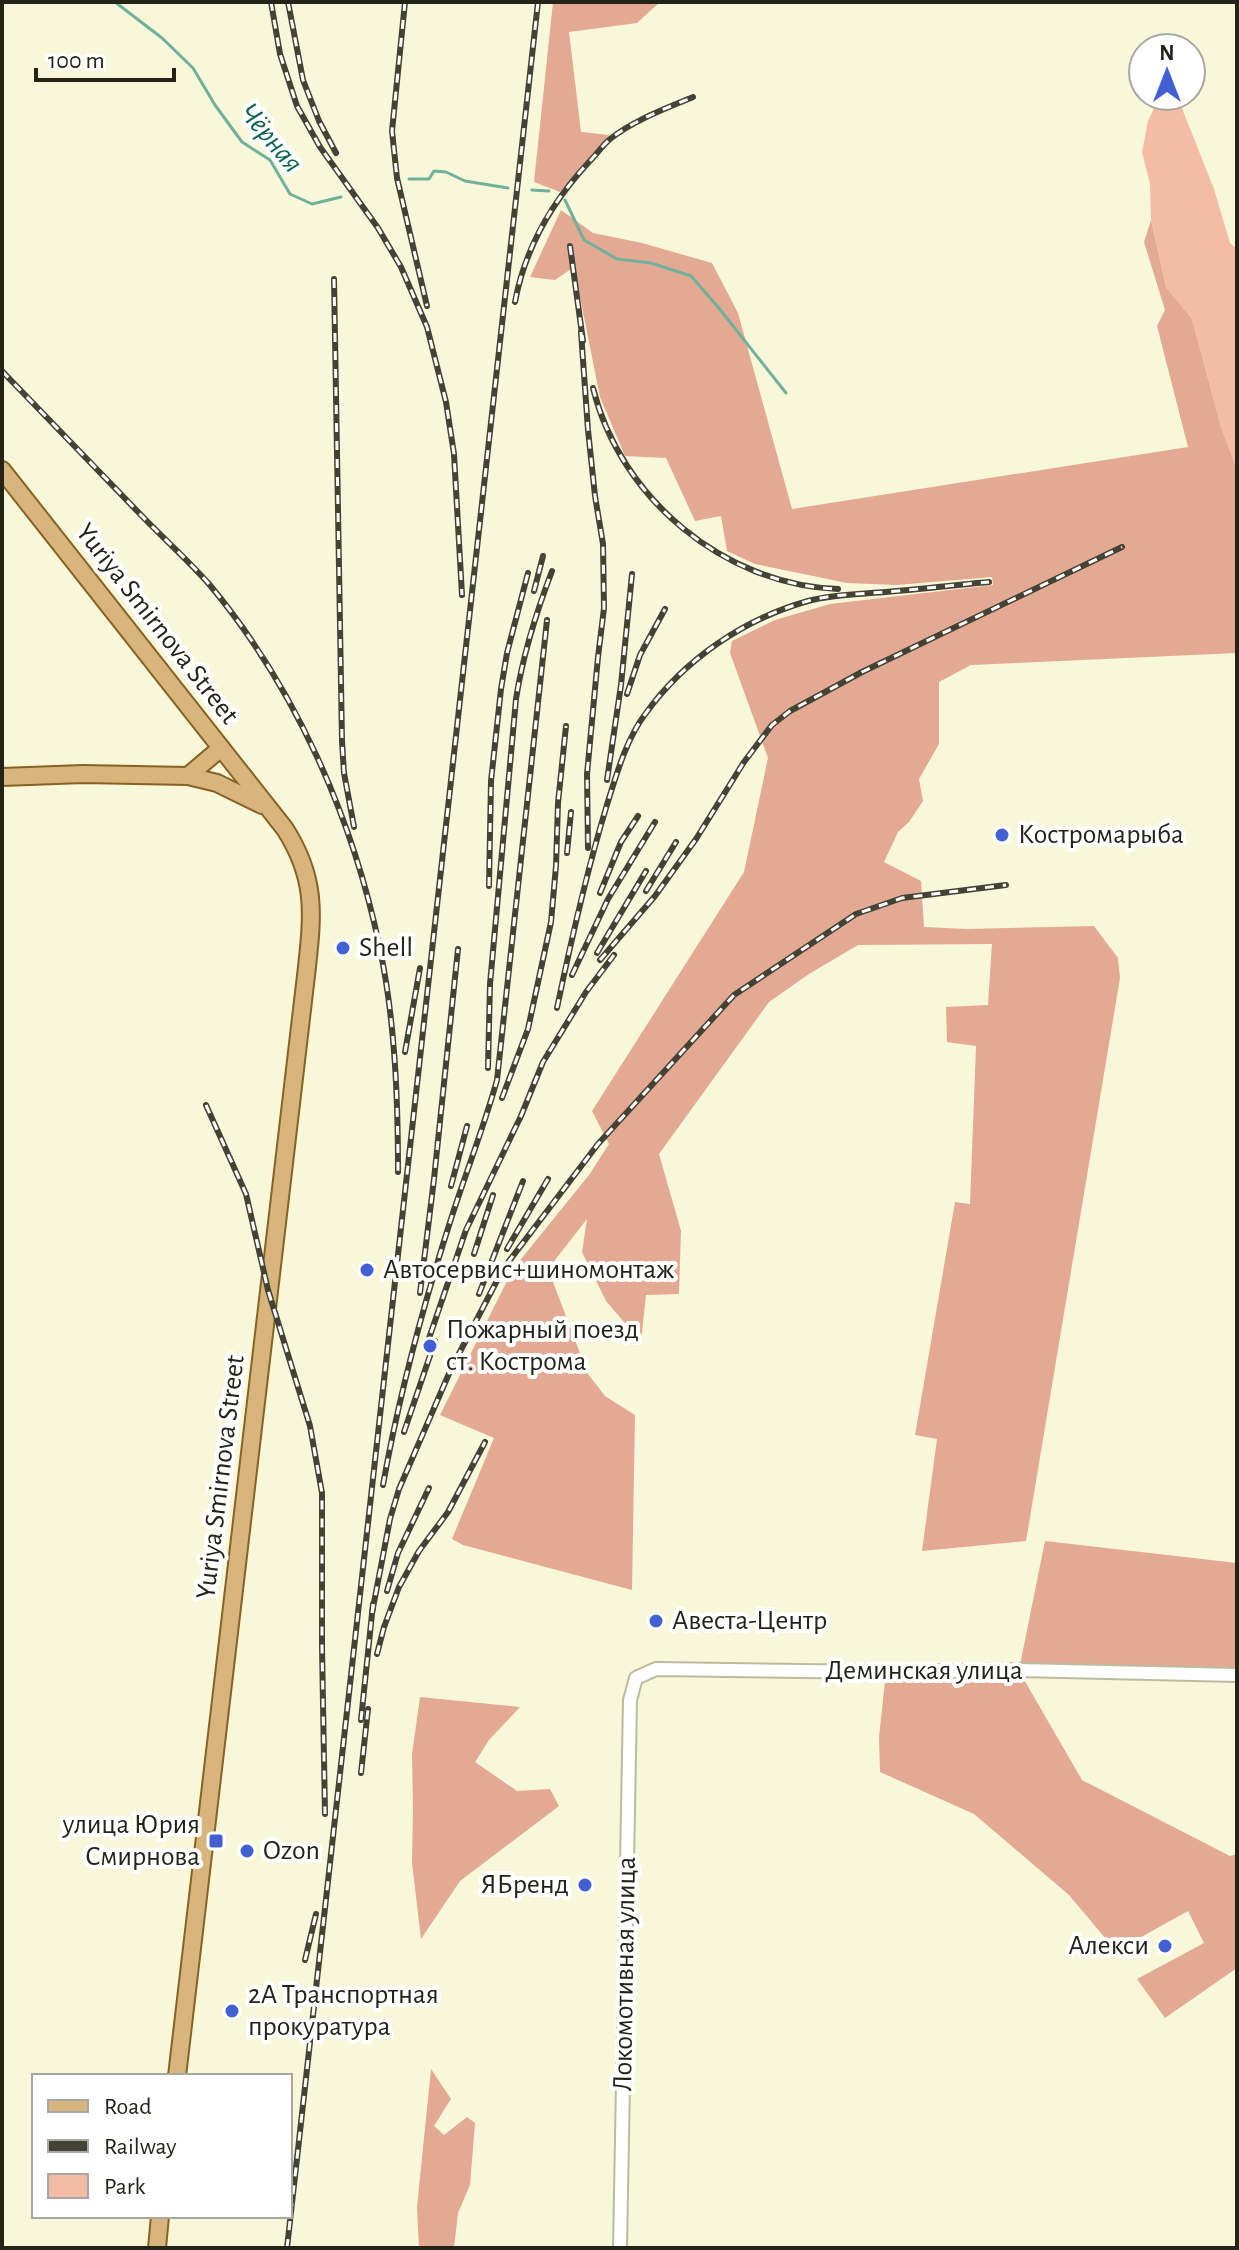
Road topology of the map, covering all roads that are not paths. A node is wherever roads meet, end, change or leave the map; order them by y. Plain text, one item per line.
1 (2, 470) edge
2 (221, 748) junction
3 (188, 776) junction
4 (2, 777) edge
5 (270, 810) junction
6 (1237, 1675) edge
7 (630, 1700) joint
8 (177, 2074) edge
9 (160, 2218) edge
10 (157, 2248) edge
11 (620, 2248) edge

1 - 2 main road, Yuriya Smirnova Street
2 - 3 main road
2 - 5 main road, Yuriya Smirnova Street
3 - 4 main road
3 - 5 main road
5 - 8 main road
6 - 7 street, Деминская улица
7 - 11 street, Локомотивная улица
9 - 10 main road

